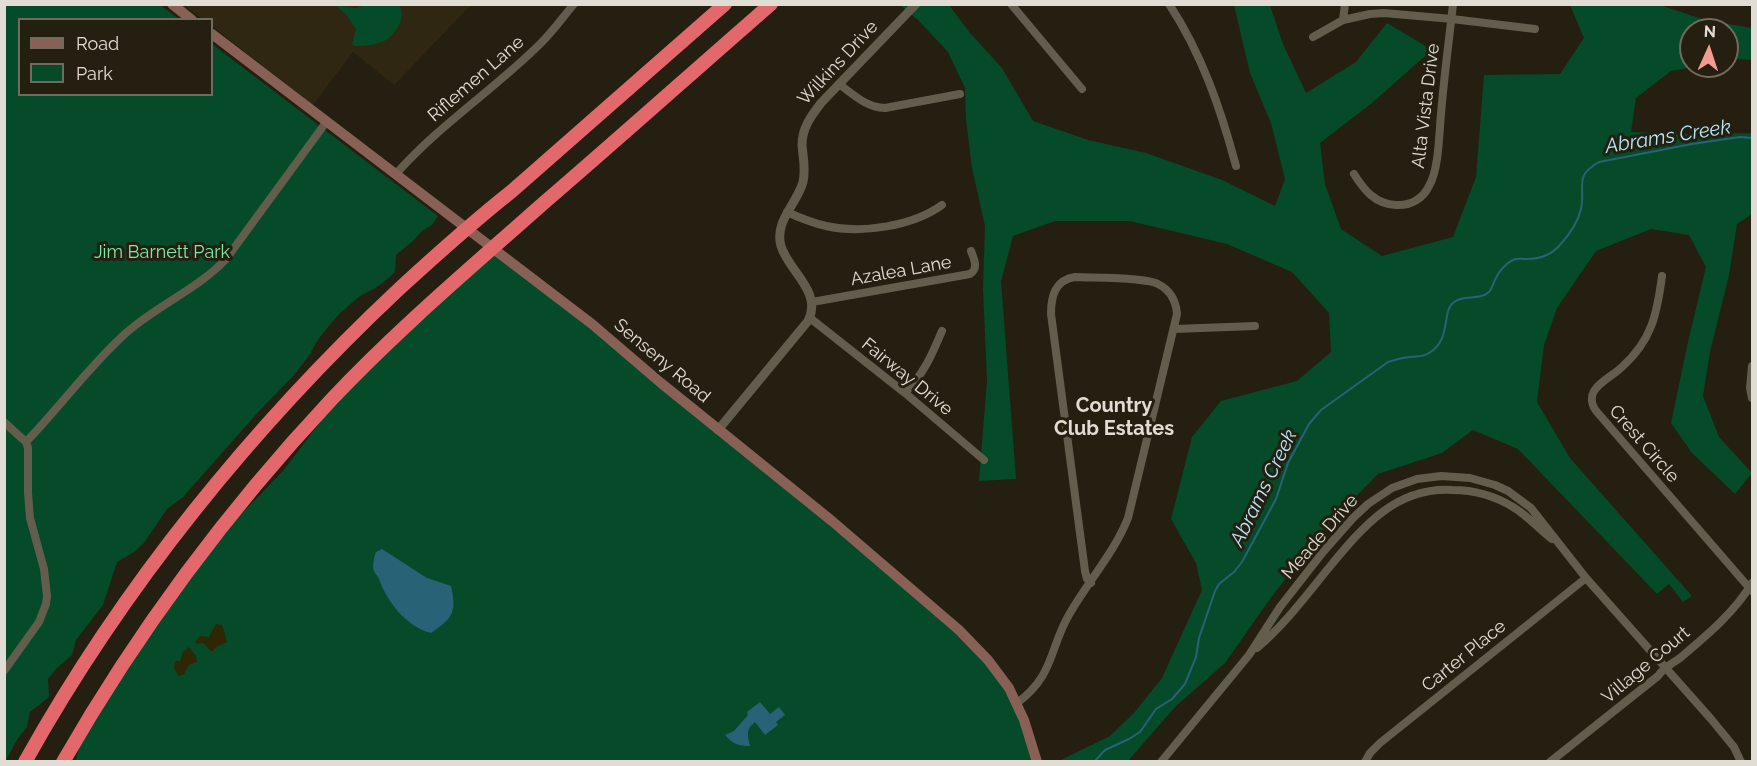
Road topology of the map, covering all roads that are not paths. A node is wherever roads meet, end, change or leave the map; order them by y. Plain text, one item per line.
1 (172, 4) edge
2 (574, 4) edge
3 (725, 4) edge
4 (771, 4) edge
5 (916, 4) edge
6 (1011, 4) edge
7 (1169, 4) edge
8 (1345, 4) edge
9 (1453, 4) edge
10 (190, 18) edge
11 (1452, 19) junction
12 (1343, 20) junction
13 (1535, 29) dead end
14 (213, 35) edge
15 (1313, 37) dead end
16 (839, 84) junction
17 (1082, 89) dead end
18 (960, 94) dead end
19 (327, 121) junction
20 (1236, 166) dead end
21 (396, 174) junction
22 (1354, 174) dead end
23 (942, 205) dead end
24 (787, 212) junction
25 (971, 250) dead end
26 (1662, 276) dead end
27 (812, 302) junction
28 (810, 318) junction
29 (1255, 326) dead end
30 (1174, 329) junction
31 (942, 332) dead end
32 (1752, 366) edge
33 (905, 393) junction
34 (1752, 398) edge
35 (4, 422) edge
36 (718, 430) junction
37 (26, 442) junction
38 (984, 460) dead end
39 (1558, 544) junction
40 (1586, 578) junction
41 (1091, 582) junction
42 (1752, 587) edge
43 (1249, 654) junction
44 (1665, 667) junction
45 (4, 671) edge
46 (1017, 703) junction
47 (25, 762) edge
48 (63, 762) edge
49 (1037, 762) edge
50 (1161, 762) edge
51 (1365, 762) edge
52 (1550, 762) edge
53 (1741, 762) edge

1 - 10 main road
2 - 21 street, Riflemen Lane
3 - 47 highway
4 - 48 highway
5 - 16 street, Wilkins Drive
6 - 17 street
7 - 20 street
8 - 12 street
9 - 11 street, Alta Vista Drive
11 - 12 street
11 - 13 street
11 - 22 street, Alta Vista Drive
12 - 15 street
14 - 19 main road, Senseny Road
16 - 18 street
16 - 24 street, Wilkins Drive
19 - 21 main road, Senseny Road
19 - 37 street
21 - 36 main road, Senseny Road
23 - 24 street
24 - 27 street, Wilkins Drive
25 - 27 street, Azalea Lane
26 - 42 street, Crest Circle
27 - 28 street
28 - 33 street, Fairway Drive
28 - 36 street
29 - 30 street
30 - 41 street
30 - 41 street
31 - 33 street
32 - 34 street
33 - 38 street, Fairway Drive
35 - 37 street
36 - 46 main road, Senseny Road
37 - 45 street
39 - 40 street, Meade Drive
39 - 43 street, Meade Drive
39 - 43 street, Meade Drive
40 - 44 street, Meade Drive
40 - 51 street, Carter Place
41 - 46 street
42 - 44 street, Village Court
43 - 50 street, Meade Drive
44 - 52 street, Village Court
44 - 53 street, Meade Drive
46 - 49 main road, Senseny Road

